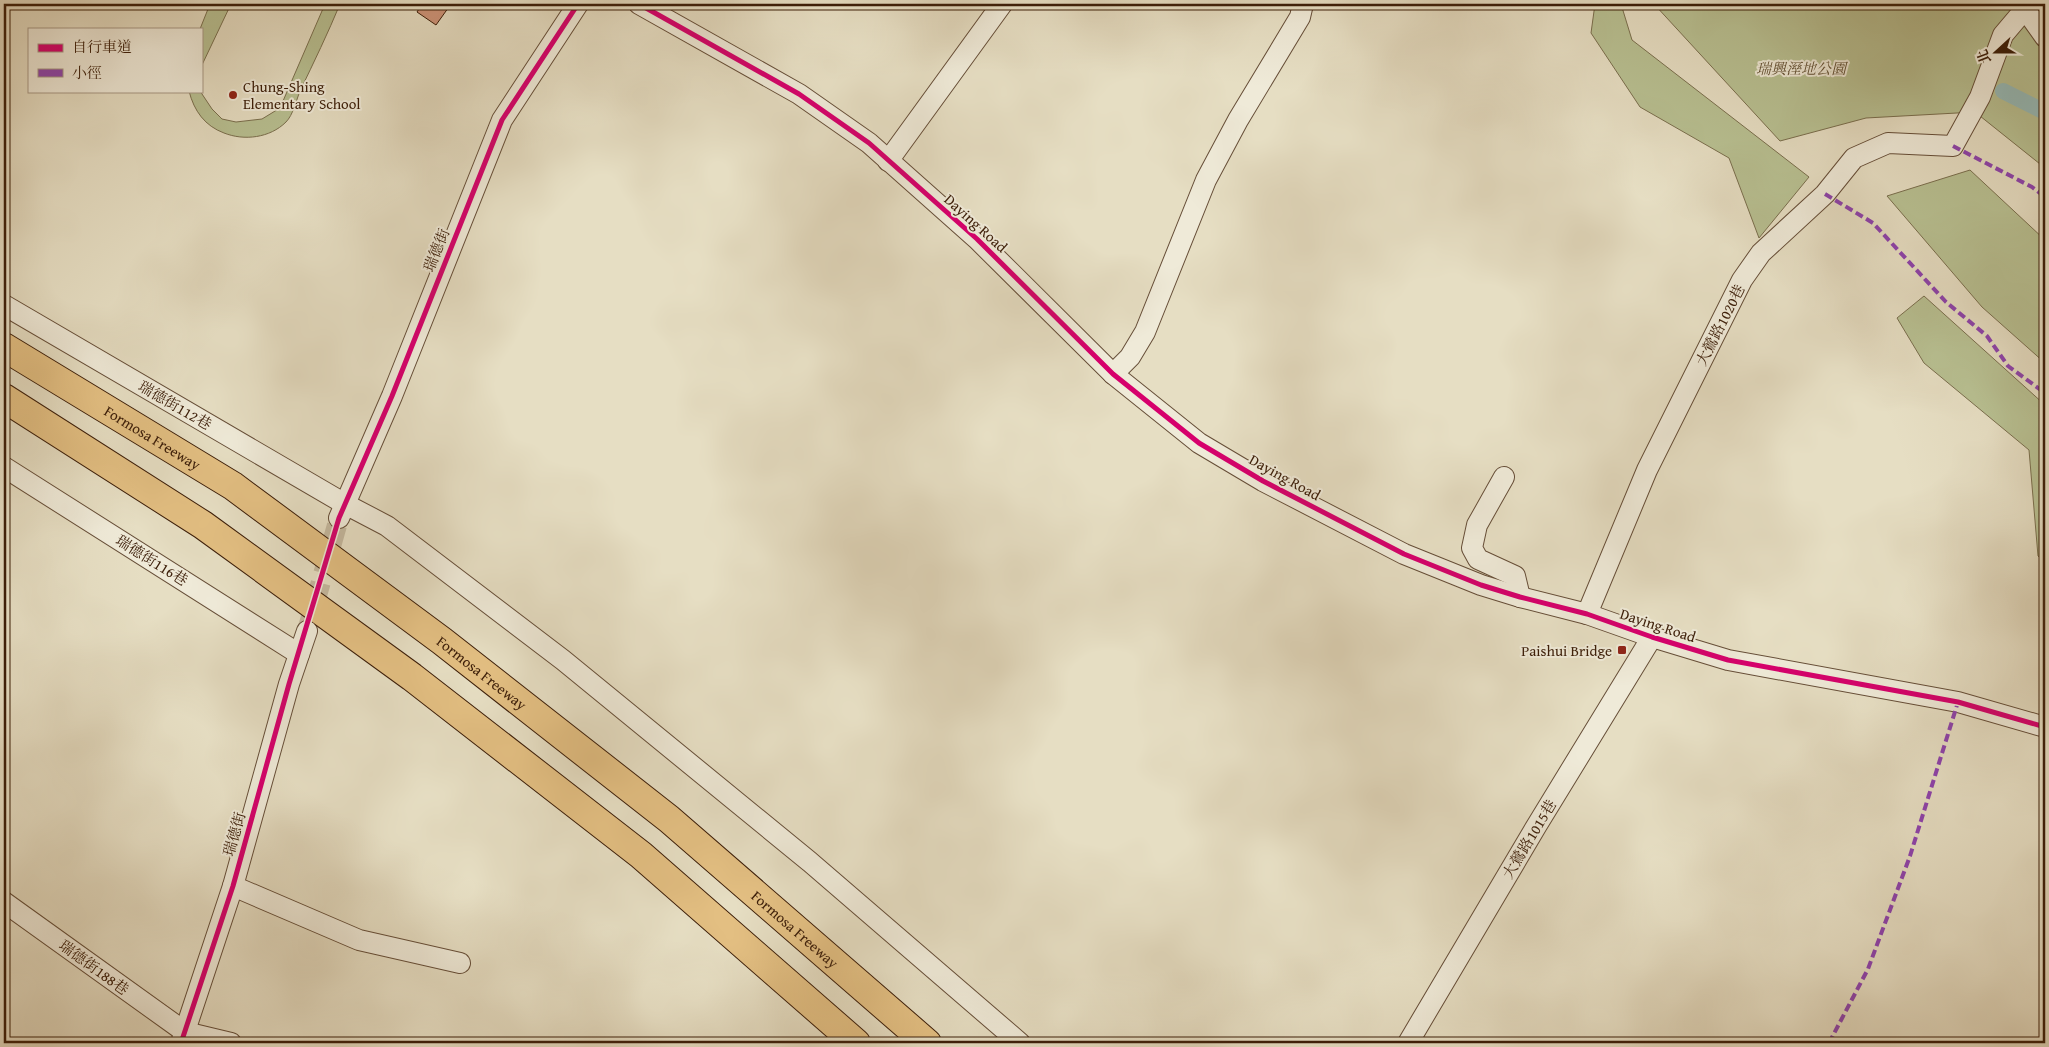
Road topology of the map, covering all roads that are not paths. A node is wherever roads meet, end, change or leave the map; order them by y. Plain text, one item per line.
1 (578, 4) edge
2 (640, 4) edge
3 (1002, 4) edge
4 (1303, 4) edge
5 (2024, 6) edge
6 (2045, 37) edge
7 (888, 161) junction
8 (4, 305) edge
9 (4, 347) edge
10 (1113, 374) junction
11 (4, 398) edge
12 (4, 467) edge
13 (1504, 477) dead end
14 (342, 511) junction
15 (1520, 597) junction
16 (1587, 614) junction
17 (307, 631) tunnel mouth
18 (1652, 638) junction
19 (299, 654) junction
20 (2045, 727) edge
21 (233, 886) junction
22 (4, 902) edge
23 (460, 963) dead end
24 (183, 1038) edge
25 (231, 1043) edge
26 (856, 1043) edge
27 (926, 1043) edge
28 (1020, 1043) edge
29 (1408, 1043) edge

1 - 14 street, 瑞德街
2 - 7 street, Daying Road
3 - 7 street
4 - 10 street
5 - 6 street
5 - 16 street, 大鶯路1020巷
7 - 10 street, Daying Road
8 - 14 street, 瑞德街112巷
9 - 27 highway, Formosa Freeway
10 - 15 street, Daying Road
11 - 26 highway
12 - 19 street, 瑞德街116巷
13 - 15 street
14 - 28 street, 瑞德街112巷
15 - 16 street, Daying Road
16 - 18 street, Daying Road
17 - 19 street, 瑞德街
18 - 20 street, Daying Road
18 - 29 street, 大鶯路1015巷
19 - 21 street, 瑞德街
21 - 23 street
21 - 24 street, 瑞德街
22 - 24 street, 瑞德街188巷
24 - 25 street

